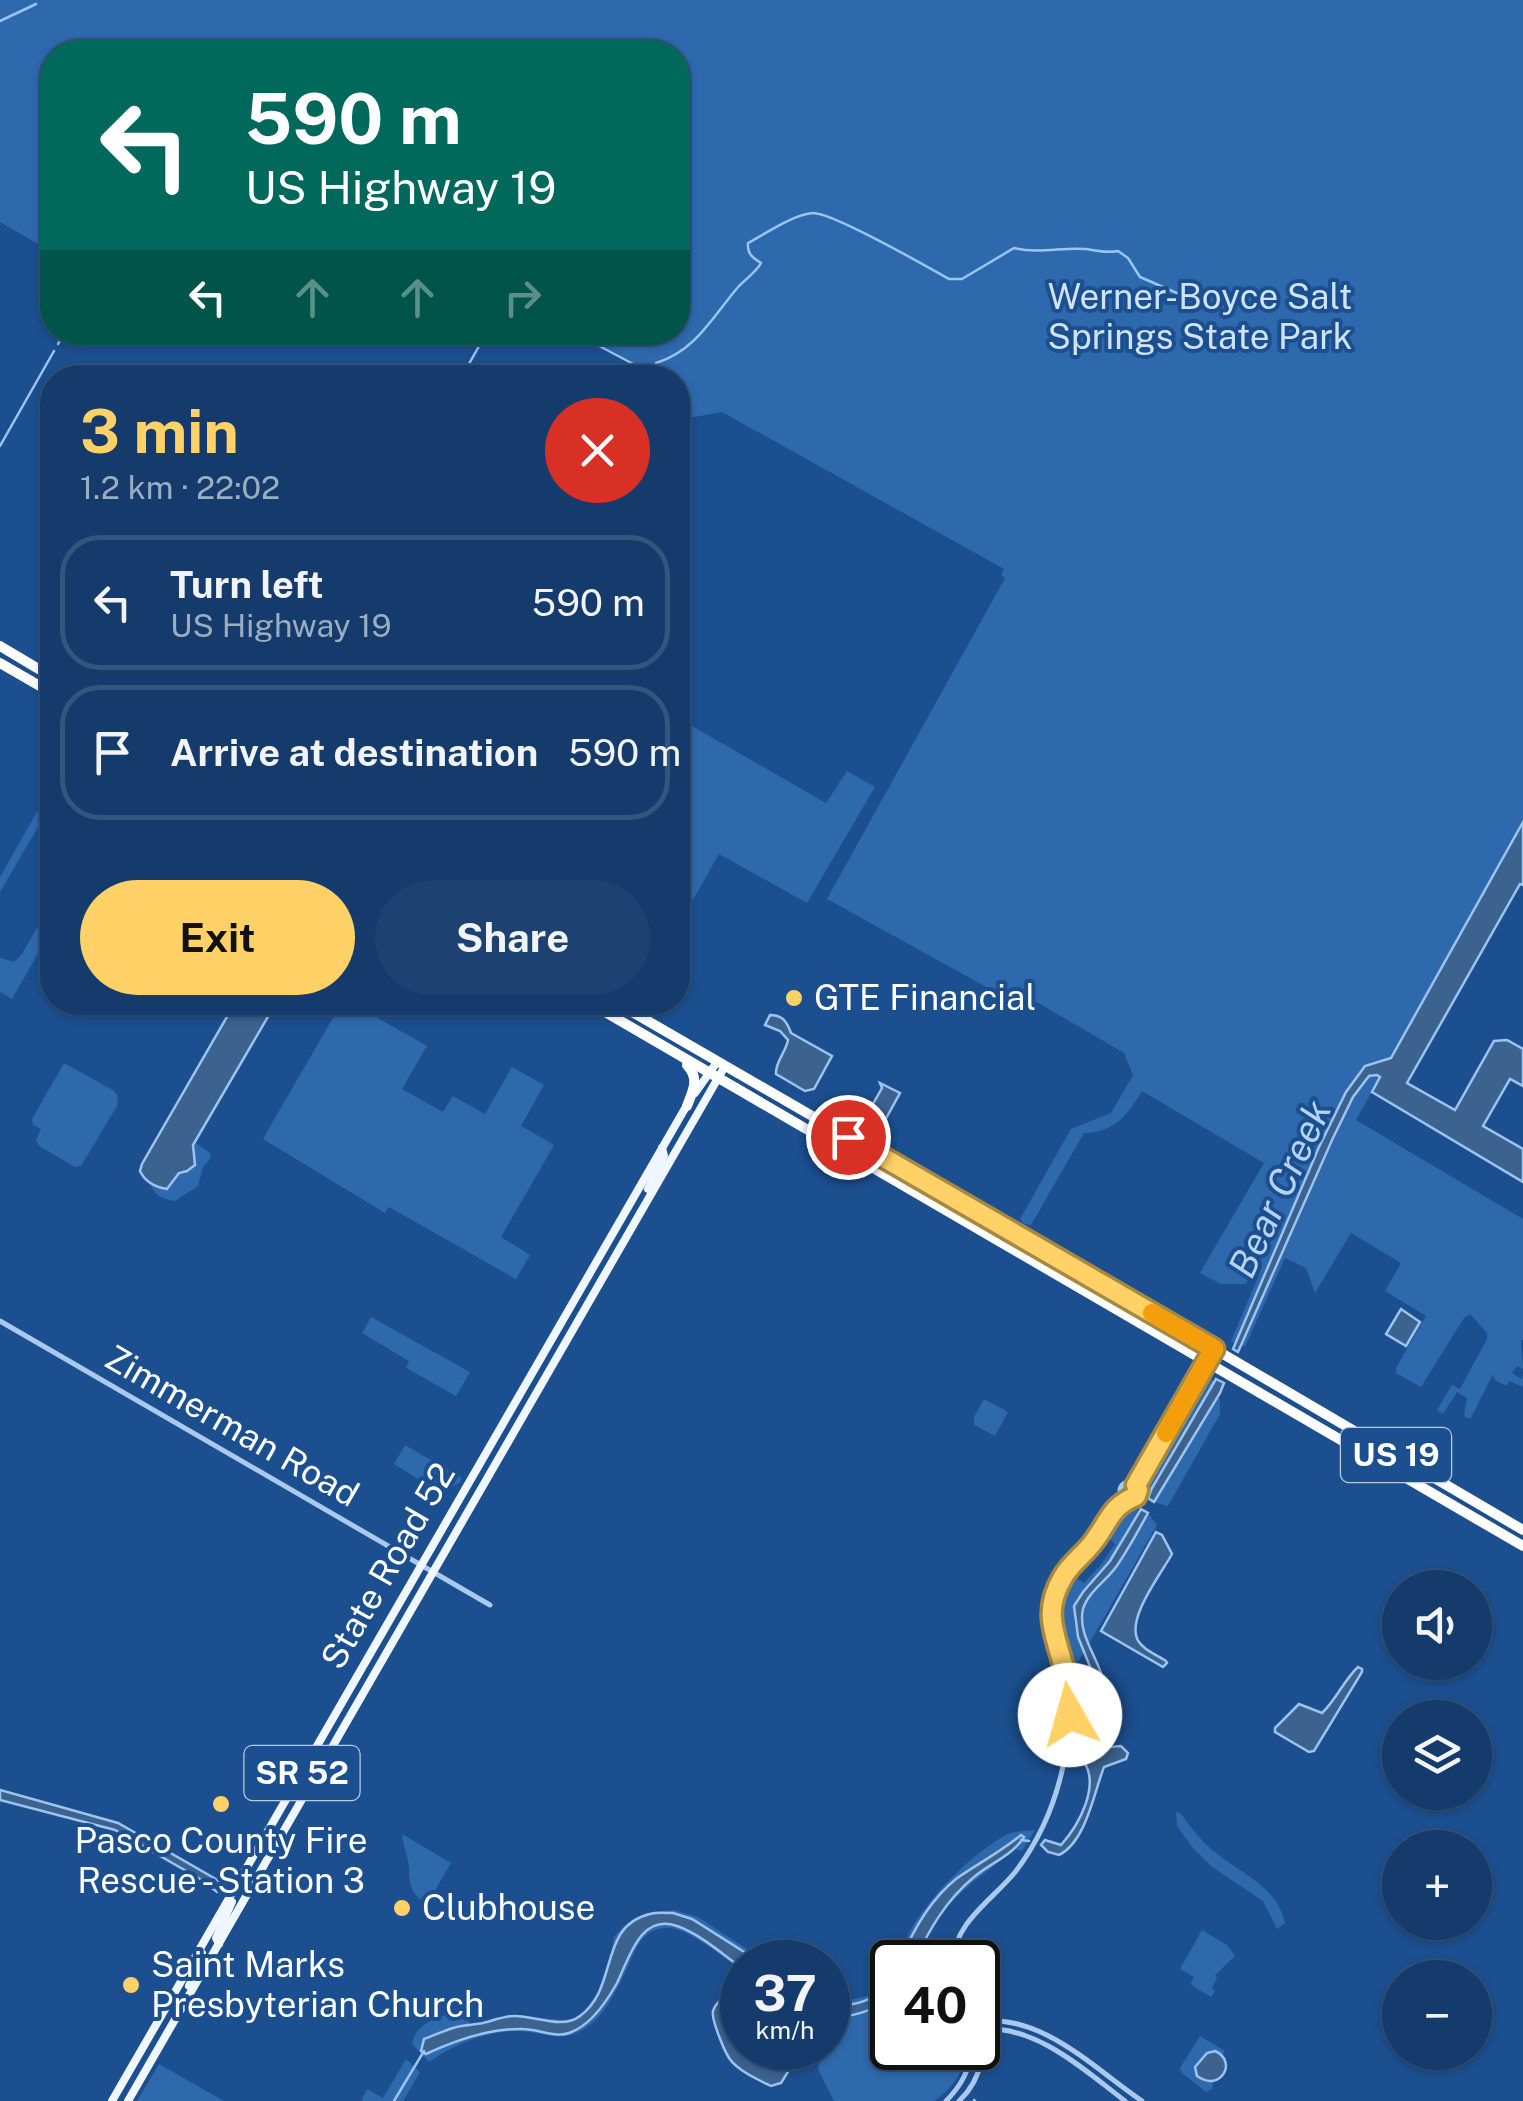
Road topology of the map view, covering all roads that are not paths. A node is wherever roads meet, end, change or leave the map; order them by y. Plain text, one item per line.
1 (2, 650) edge
2 (0, 662) edge
3 (40, 671) edge
4 (26, 678) junction
5 (40, 678) edge
6 (40, 686) edge
7 (610, 1015) edge
8 (636, 1015) edge
9 (676, 1053) junction
10 (721, 1064) junction
11 (713, 1075) junction
12 (687, 1106) junction
13 (822, 1138) junction
14 (662, 1148) junction
15 (878, 1154) junction
16 (866, 1164) junction
17 (947, 1194) junction
18 (643, 1207) junction
19 (994, 1237) junction
20 (1101, 1283) junction
21 (0, 1321) edge
22 (1210, 1346) junction
23 (1203, 1358) junction
24 (1312, 1422) junction
25 (1410, 1463) junction
26 (1127, 1482) junction
27 (1136, 1485) junction
28 (1121, 1494) junction
29 (1128, 1500) junction
30 (1523, 1530) edge
31 (1093, 1542) junction
32 (1523, 1546) edge
33 (421, 1565) junction
34 (434, 1572) junction
35 (490, 1605) dead end
36 (246, 1870) junction
37 (957, 1940) edge
38 (218, 1944) junction
39 (199, 1950) junction
40 (176, 2018) junction
41 (1000, 2019) edge
42 (1000, 2030) edge
43 (968, 2070) edge
44 (979, 2070) edge
45 (112, 2101) edge
46 (128, 2101) edge
47 (946, 2101) edge
48 (959, 2101) edge
49 (1125, 2101) edge
50 (1142, 2101) edge

1 - 3 highway
2 - 4 highway
4 - 5 highway
4 - 6 highway
7 - 9 highway, US 19
8 - 10 highway, US 19
9 - 11 highway, US 19
9 - 12 highway
10 - 11 main road, State Road 52 / SR 52
10 - 15 highway, US 19
11 - 12 main road, State Road 52 / SR 52
11 - 13 highway, US 19
11 - 18 main road, State Road 52 / SR 52
12 - 14 main road, State Road 52 / SR 52
13 - 15 highway
13 - 16 highway, US 19
14 - 18 main road
14 - 33 main road, State Road 52 / SR 52
15 - 17 highway, US 19
16 - 17 highway
16 - 19 highway, US 19
17 - 20 highway, US 19
18 - 34 main road, State Road 52 / SR 52
19 - 20 highway
19 - 23 highway, US 19
20 - 22 highway, US 19
21 - 33 street, Zimmerman Road
22 - 23 street
22 - 25 highway, US 19
23 - 24 highway, US 19
23 - 26 street
23 - 27 street
24 - 25 highway
24 - 32 highway, US 19
25 - 30 highway, US 19
26 - 27 street
26 - 28 street
27 - 29 street
28 - 29 street
28 - 31 street
29 - 31 street
31 - 37 street
33 - 34 street, Zimmerman Road
33 - 36 main road, State Road 52 / SR 52
34 - 35 street, Zimmerman Road
34 - 38 main road, State Road 52 / SR 52
36 - 38 main road
36 - 39 main road, State Road 52 / SR 52
38 - 40 main road, State Road 52 / SR 52
39 - 40 main road
39 - 45 main road, State Road 52 / SR 52
40 - 46 main road, State Road 52 / SR 52
41 - 50 street
42 - 49 street
43 - 47 street
44 - 48 street

